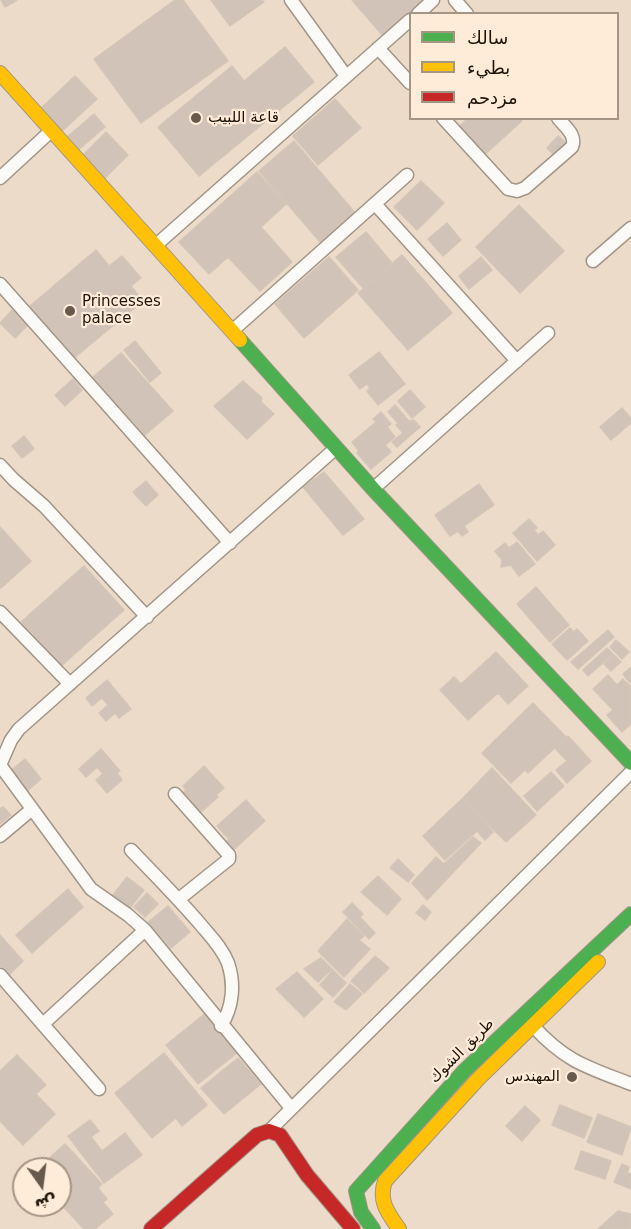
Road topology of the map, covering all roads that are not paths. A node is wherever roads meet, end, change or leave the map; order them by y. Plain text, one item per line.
1 (291, 0) edge
2 (433, 0) edge
3 (455, 0) edge
4 (420, 12) edge
5 (465, 12) edge
6 (409, 22) edge
7 (378, 48) junction
8 (0, 73) edge
9 (346, 76) junction
10 (409, 81) edge
11 (445, 120) edge
12 (560, 120) edge
13 (52, 130) junction
14 (407, 175) dead end
15 (0, 178) edge
16 (375, 204) junction
17 (631, 228) edge
18 (155, 246) junction
19 (592, 261) dead end
20 (0, 284) edge
21 (232, 331) junction
22 (548, 333) dead end
23 (517, 361) junction
24 (336, 448) junction
25 (0, 465) edge
26 (374, 489) junction
27 (230, 543) junction
28 (0, 612) edge
29 (147, 617) junction
30 (70, 684) junction
31 (631, 763) edge
32 (0, 765) edge
33 (631, 772) edge
34 (175, 794) dead end
35 (31, 810) junction
36 (0, 836) edge
37 (130, 850) dead end
38 (179, 899) junction
39 (631, 914) edge
40 (144, 930) junction
41 (631, 931) edge
42 (0, 975) edge
43 (542, 997) junction
44 (552, 1007) junction
45 (43, 1024) junction
46 (221, 1026) junction
47 (533, 1026) junction
48 (631, 1084) edge
49 (99, 1089) dead end
50 (291, 1108) junction
51 (269, 1131) junction
52 (347, 1194) junction
53 (323, 1196) junction
54 (152, 1229) edge
55 (353, 1229) edge
56 (373, 1229) edge
57 (399, 1229) edge

1 - 9 street
2 - 4 street
3 - 5 street
6 - 7 street
7 - 9 street
7 - 10 street
8 - 13 main road
9 - 18 street
11 - 12 street
13 - 15 street
13 - 18 main road
14 - 16 street
16 - 21 street
16 - 23 street
17 - 19 street
18 - 21 main road
20 - 27 street
21 - 24 main road
22 - 23 street
23 - 26 street
24 - 26 main road
24 - 27 street
25 - 29 street
26 - 31 main road
27 - 29 street
28 - 30 street
29 - 30 street
30 - 32 street
32 - 35 street
33 - 50 street
34 - 38 street
35 - 36 street
35 - 40 street
37 - 38 street
38 - 46 street
39 - 43 main road, طريق الشوك
40 - 45 street
40 - 46 street
41 - 44 main road, طريق الشوك
42 - 45 street
43 - 44 main road
43 - 52 main road, طريق الشوك
44 - 47 main road, طريق الشوك
45 - 49 street
46 - 50 street
47 - 48 street
47 - 57 main road, طريق الشوك
50 - 51 street
51 - 53 main road
51 - 54 main road
52 - 53 main road
52 - 56 main road
53 - 55 main road

